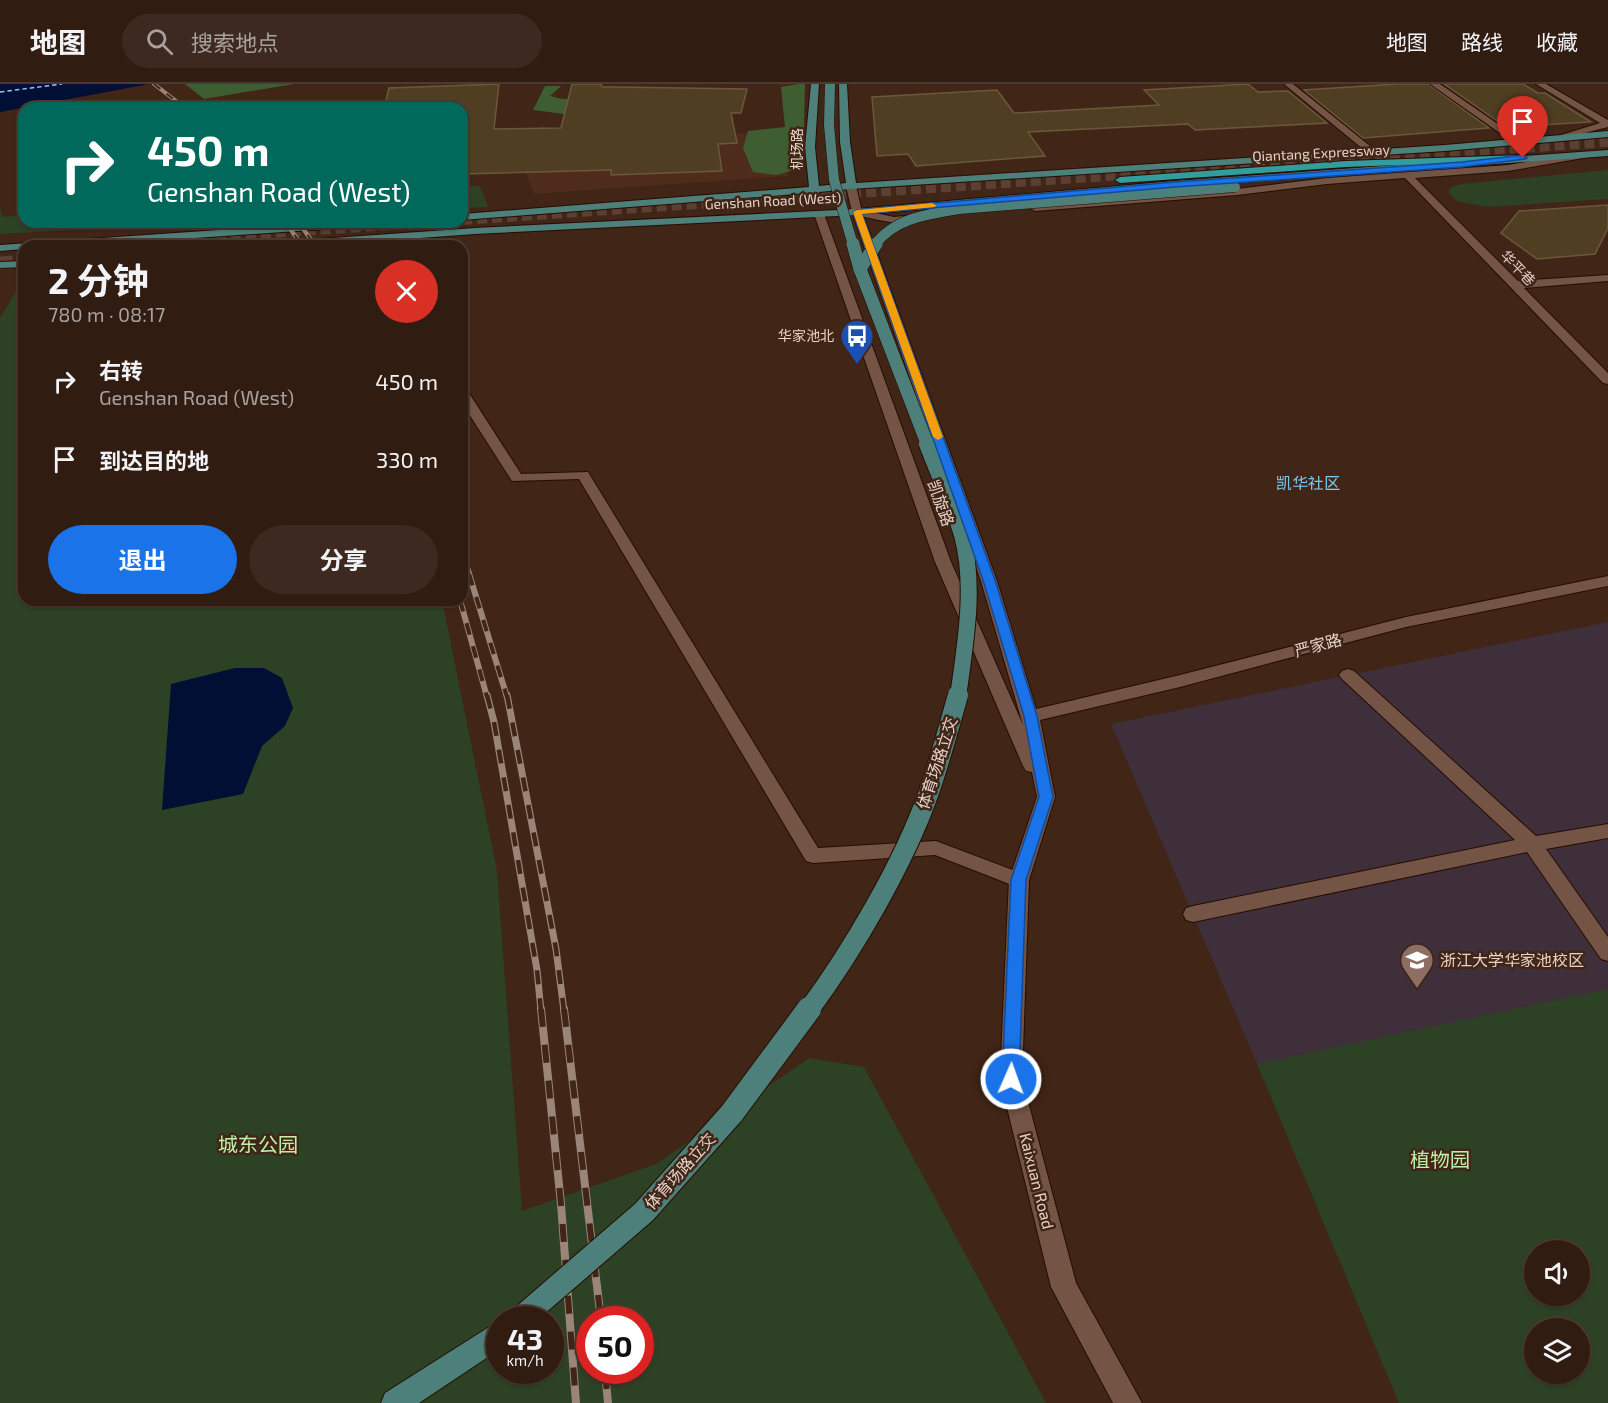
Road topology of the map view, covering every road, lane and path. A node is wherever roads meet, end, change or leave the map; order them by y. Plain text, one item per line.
1 (814, 84) edge
2 (830, 84) edge
3 (843, 84) edge
4 (1288, 84) edge
5 (1434, 84) edge
6 (1540, 84) edge
7 (1608, 124) edge
8 (1503, 131) dead end
9 (1608, 134) edge
10 (1564, 137) junction
11 (1372, 152) junction
12 (1603, 153) edge
13 (1523, 158) junction
14 (1311, 176) junction
15 (1408, 176) junction
16 (1120, 180) dead end
17 (851, 186) junction
18 (813, 190) junction
19 (857, 212) junction
20 (819, 214) junction
21 (468, 216) edge
22 (295, 228) edge
23 (119, 240) edge
24 (347, 240) edge
25 (18, 246) edge
26 (0, 248) edge
27 (18, 264) edge
28 (0, 265) edge
29 (860, 269) junction
30 (1608, 278) edge
31 (1513, 285) junction
32 (1608, 380) edge
33 (468, 402) edge
34 (1608, 581) edge
35 (1348, 675) dead end
36 (1030, 716) junction
37 (1046, 797) junction
38 (1608, 831) edge
39 (1532, 843) junction
40 (1018, 880) junction
41 (1193, 914) dead end
42 (1608, 953) edge
43 (535, 1306) edge
44 (486, 1342) edge
45 (395, 1403) edge
46 (1128, 1403) edge

1 - 18 main road, 机场路
2 - 29 main road, 体育场路立交, bridge
3 - 17 main road
4 - 11 street
5 - 8 street
6 - 7 street
7 - 10 street
9 - 10 main road, Genshan Road (West)
10 - 11 main road, Genshan Road (West)
11 - 17 main road, Genshan Road (West)
12 - 13 main road, Genshan Road (West)
12 - 15 street
13 - 14 main road, Genshan Road (West)
13 - 16 highway, Qiantang Expressway
14 - 19 main road, Genshan Road (West)
14 - 29 main road, bridge
15 - 19 street
15 - 31 street, 华平巷
17 - 18 main road, Genshan Road (West)
17 - 19 street, Kaixuan Road
18 - 20 main road, 机场路
18 - 21 main road, Genshan Road (West)
19 - 20 main road, Genshan Road (West)
19 - 36 street, Kaixuan Road
20 - 24 main road, Genshan Road (West)
20 - 37 street, 凯旋路
22 - 23 main road
25 - 26 main road
27 - 28 main road
29 - 43 main road, 体育场路立交, bridge
30 - 31 street
31 - 32 street, 华平巷
33 - 40 street
34 - 36 street, 严家路
35 - 39 street
36 - 37 street, Kaixuan Road
37 - 40 street, Kaixuan Road
38 - 39 street
39 - 41 street
39 - 42 street
40 - 46 street, Kaixuan Road
44 - 45 main road

